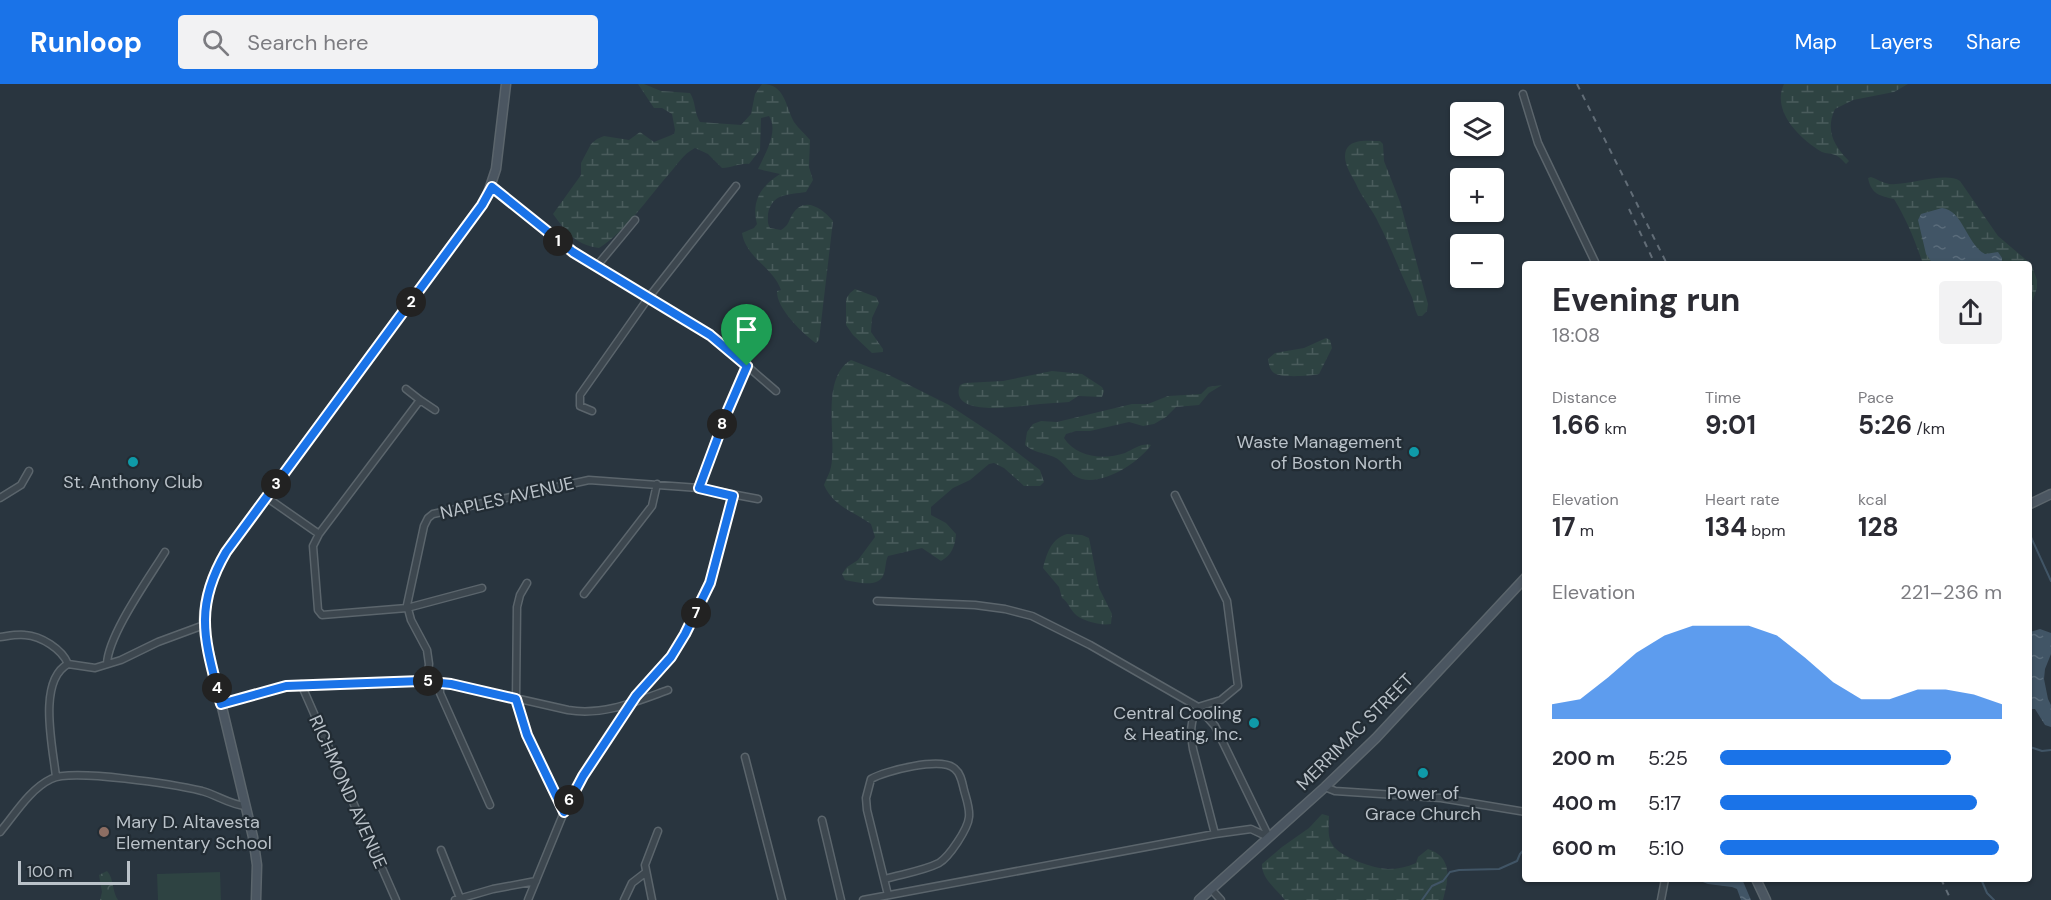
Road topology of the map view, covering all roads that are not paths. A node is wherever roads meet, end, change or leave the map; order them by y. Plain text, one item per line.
1 (506, 84) edge
2 (1524, 94) dead end
3 (736, 186) dead end
4 (492, 187) junction
5 (635, 220) dead end
6 (1595, 261) edge
7 (596, 267) junction
8 (649, 297) junction
9 (747, 366) junction
10 (406, 389) dead end
11 (776, 391) dead end
12 (420, 399) junction
13 (435, 410) dead end
14 (592, 411) dead end
15 (29, 471) dead end
16 (657, 484) junction
17 (699, 488) junction
18 (2051, 494) edge
19 (1175, 495) dead end
20 (733, 496) junction
21 (266, 497) junction
22 (0, 498) edge
23 (758, 499) dead end
24 (2032, 503) edge
25 (319, 534) junction
26 (165, 552) dead end
27 (1522, 581) edge
28 (527, 583) dead end
29 (482, 588) dead end
30 (584, 594) dead end
31 (876, 601) dead end
32 (407, 608) junction
33 (204, 625) junction
34 (0, 637) edge
35 (68, 664) junction
36 (107, 664) junction
37 (427, 681) junction
38 (440, 682) junction
39 (301, 684) junction
40 (668, 690) dead end
41 (516, 699) junction
42 (632, 703) junction
43 (221, 704) junction
44 (1198, 707) junction
45 (746, 757) dead end
46 (56, 777) junction
47 (1325, 787) junction
48 (490, 805) dead end
49 (246, 806) junction
50 (1522, 811) edge
51 (564, 812) junction
52 (822, 820) dead end
53 (658, 831) dead end
54 (0, 832) edge
55 (1215, 834) junction
56 (1269, 837) junction
57 (441, 850) dead end
58 (645, 873) junction
59 (885, 879) junction
60 (536, 881) junction
61 (1664, 882) edge
62 (1757, 882) edge
63 (1211, 889) junction
64 (906, 892) junction
65 (888, 895) junction
66 (457, 899) edge
67 (256, 900) edge
68 (396, 900) edge
69 (528, 900) edge
70 (624, 900) edge
71 (652, 900) edge
72 (782, 900) edge
73 (841, 900) edge
74 (863, 900) edge
75 (904, 900) edge
76 (1199, 900) edge
77 (1221, 900) edge
78 (1661, 900) edge
79 (1766, 900) edge

1 - 4 main road
2 - 6 street
3 - 8 street
4 - 7 street
4 - 21 main road
5 - 7 street
7 - 8 street
8 - 9 street
8 - 14 street
9 - 11 street
9 - 17 street
10 - 12 street
12 - 13 street
12 - 25 street
15 - 22 street
16 - 17 street, NAPLES AVENUE
16 - 30 street
16 - 32 street, NAPLES AVENUE
17 - 20 street, NAPLES AVENUE
18 - 24 main road
19 - 44 street
20 - 23 street, NAPLES AVENUE
20 - 42 street
21 - 25 street
21 - 33 main road
25 - 32 street
26 - 36 street
27 - 47 main road, MERRIMAC STREET
28 - 41 street
29 - 32 street
31 - 44 street
32 - 37 street
33 - 36 street
33 - 43 main road
34 - 35 street
35 - 36 street
35 - 46 street
37 - 38 street
37 - 39 street
38 - 41 street
38 - 48 street
39 - 43 street
39 - 68 street, RICHMOND AVENUE
40 - 42 street
41 - 42 street
41 - 51 street
42 - 51 street
43 - 49 main road
44 - 55 street
44 - 56 street
45 - 72 street
46 - 49 street
46 - 54 street
47 - 50 street
47 - 56 main road, MERRIMAC STREET
49 - 67 main road
51 - 60 street
52 - 73 street
53 - 58 street
55 - 56 street
55 - 64 street
56 - 63 main road, MERRIMAC STREET
57 - 66 street
58 - 70 street
58 - 71 street
59 - 59 street
59 - 65 street
60 - 66 street
60 - 69 street
61 - 78 street
62 - 79 main road
63 - 76 main road, MERRIMAC STREET
63 - 77 street
64 - 65 street
64 - 75 street
65 - 74 street

